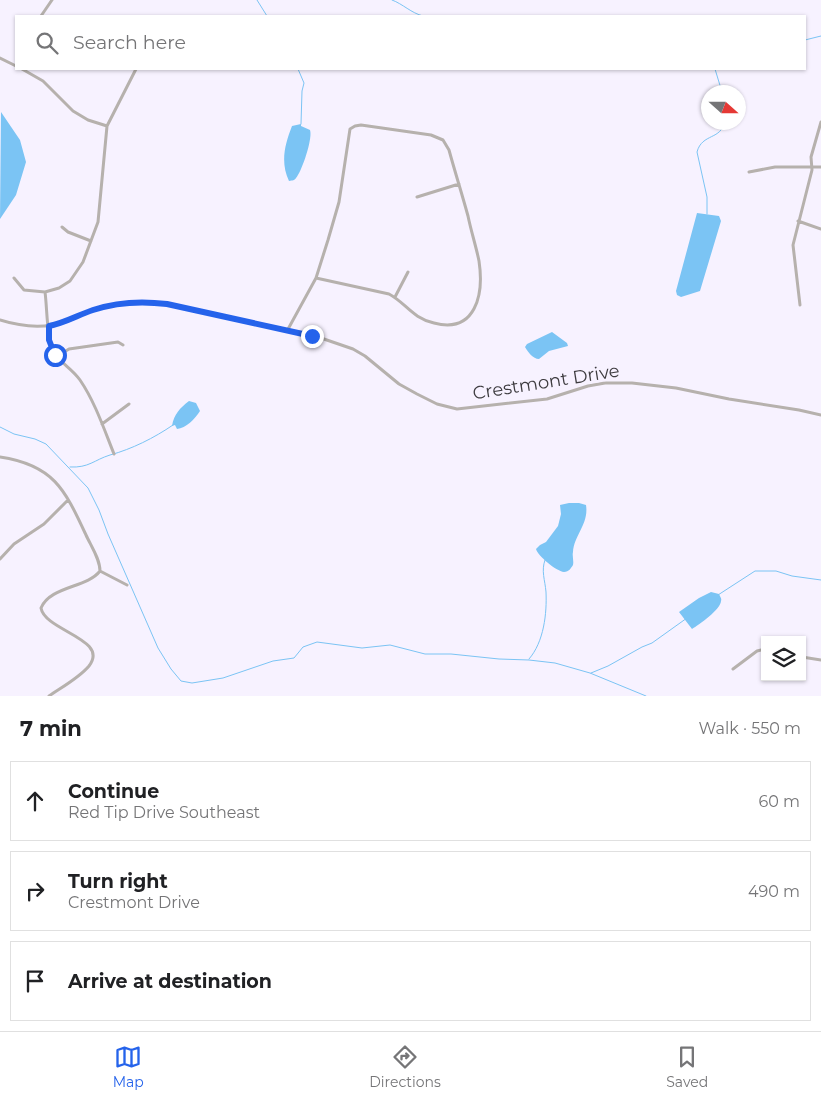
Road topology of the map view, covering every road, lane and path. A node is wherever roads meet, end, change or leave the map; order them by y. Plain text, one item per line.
1 (52, 0) edge
2 (42, 15) edge
3 (0, 58) edge
4 (15, 64) edge
5 (24, 70) edge
6 (135, 70) edge
7 (821, 122) edge
8 (107, 126) junction
9 (811, 166) junction
10 (821, 167) edge
11 (749, 172) dead end
12 (459, 184) junction
13 (417, 197) dead end
14 (798, 221) junction
15 (62, 226) dead end
16 (821, 230) edge
17 (91, 241) junction
18 (408, 272) dead end
19 (14, 278) dead end
20 (316, 278) junction
21 (45, 292) junction
22 (395, 297) junction
23 (800, 305) dead end
24 (0, 320) edge
25 (49, 326) junction
26 (287, 331) junction
27 (123, 345) dead end
28 (56, 357) junction
29 (129, 404) dead end
30 (821, 415) edge
31 (102, 424) junction
32 (114, 454) dead end
33 (0, 457) edge
34 (68, 500) junction
35 (0, 559) edge
36 (100, 571) junction
37 (127, 585) dead end
38 (761, 650) edge
39 (806, 657) edge
40 (821, 660) edge
41 (733, 668) dead end
42 (49, 696) edge

1 - 2 street
3 - 4 street
5 - 8 street
6 - 8 street
7 - 9 street
8 - 17 street
9 - 10 street
9 - 11 street
9 - 14 street
12 - 13 street
12 - 20 street
12 - 22 street
14 - 16 street
14 - 23 street
15 - 17 street
17 - 21 street
18 - 22 street
19 - 21 street
20 - 22 street
20 - 26 street
21 - 25 street
24 - 25 street, Crestmont Drive
25 - 26 street, Crestmont Drive
25 - 28 street
26 - 30 street, Crestmont Drive
27 - 28 street
28 - 31 street
29 - 31 street
31 - 32 street
33 - 34 street
34 - 35 street
34 - 36 street
36 - 37 street
36 - 42 street
38 - 41 street
39 - 40 street

